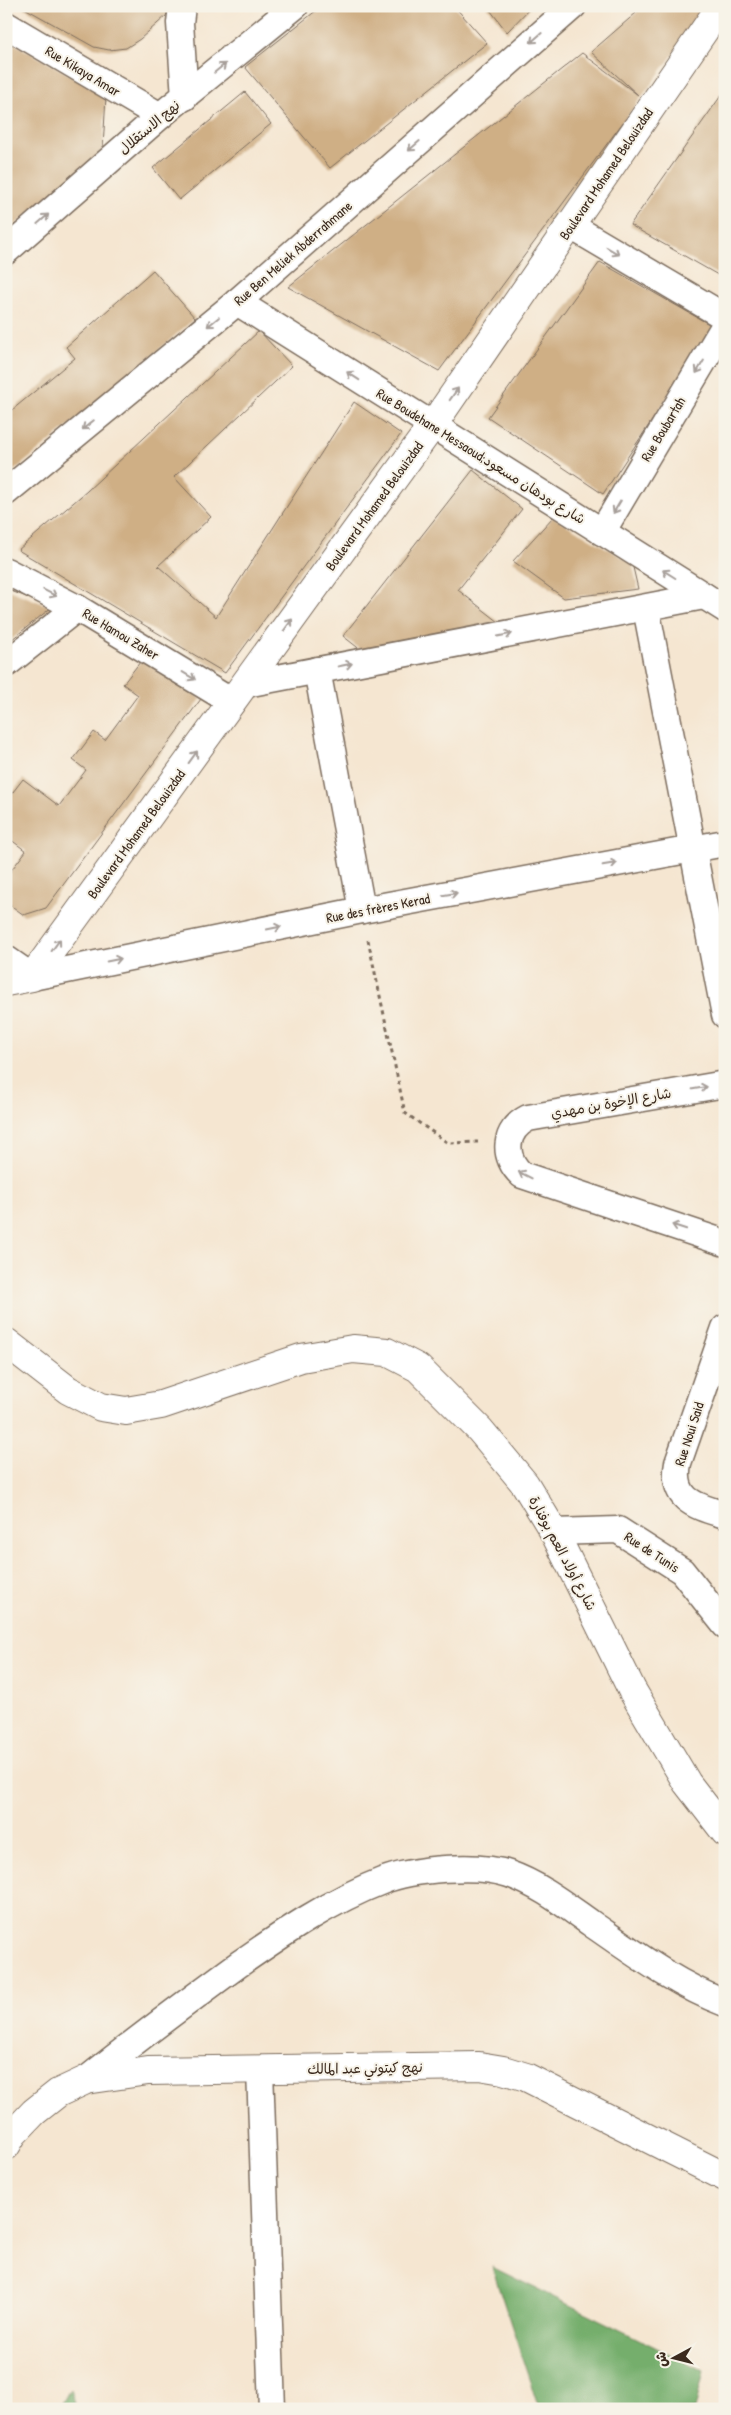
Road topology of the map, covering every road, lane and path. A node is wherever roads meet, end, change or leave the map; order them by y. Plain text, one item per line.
1 (182, 6) edge
2 (295, 6) edge
3 (573, 6) edge
4 (721, 6) edge
5 (6, 26) edge
6 (184, 97) junction
7 (160, 116) junction
8 (571, 226) junction
9 (6, 251) edge
10 (237, 302) junction
11 (725, 317) edge
12 (725, 326) edge
13 (432, 426) junction
14 (6, 492) edge
15 (602, 532) junction
16 (6, 571) edge
17 (714, 603) edge
18 (77, 608) junction
19 (646, 608) junction
20 (6, 664) edge
21 (317, 670) junction
22 (239, 693) junction
23 (725, 843) edge
24 (692, 849) junction
25 (362, 910) junction
26 (6, 959) edge
27 (32, 977) junction
28 (6, 982) edge
29 (725, 1015) edge
30 (725, 1084) edge
31 (508, 1140) junction
32 (725, 1243) edge
33 (725, 1328) edge
34 (6, 1342) edge
35 (725, 1515) edge
36 (554, 1532) junction
37 (725, 1625) edge
38 (725, 1832) edge
39 (725, 2003) edge
40 (260, 2070) junction
41 (86, 2080) junction
42 (6, 2146) edge
43 (725, 2178) edge
44 (272, 2409) edge

1 - 6 street
6 -> 2 street, نهج الاستقلال
3 -> 10 street, Rue Ben Meliek Abderrahmane
4 - 8 street, Boulevard Mohamed Belouizdad
5 - 7 street, Rue Kikaya Amar
6 - 7 street, نهج الاستقلال
9 -> 7 street, نهج الاستقلال
8 -> 11 street
13 -> 8 street, Boulevard Mohamed Belouizdad
13 -> 10 street, Rue Boudehane Messaoud;شارع بودهان مسعود
10 -> 14 street, Rue Ben Meliek Abderrahmane
12 -> 15 street, Rue Boubartah
13 - 15 street, Rue Boudehane Messaoud;شارع بودهان مسعود
22 -> 13 street, Boulevard Mohamed Belouizdad
17 -> 15 street, Rue Boudehane Messaoud;شارع بودهان مسعود
16 -> 18 street, Rue Hamou Zaher
17 - 19 street
18 - 20 street
18 -> 22 street, Rue Hamou Zaher
21 -> 19 street
19 - 24 street
21 - 22 street
21 - 25 street
27 -> 22 street, Boulevard Mohamed Belouizdad
23 - 24 street, Rue des frères Kerad
25 -> 24 street, Rue des frères Kerad
24 - 29 street
27 -> 25 street, Rue des frères Kerad
25 - 31 path
26 - 27 street
27 - 28 street
31 -> 30 street, شارع الإخوة بن مهدي
32 -> 31 street
33 - 35 street, Rue Noui Said
34 - 36 street, شارع أولاد العم بوفنارة
36 - 37 street, Rue de Tunis
36 - 38 street, شارع أولاد العم بوفنارة
39 - 41 street
40 - 41 street, نهج كيتوني عبد المالك
40 - 43 street, نهج كيتوني عبد المالك
40 - 44 street
41 - 42 street, نهج كيتوني عبد المالك

